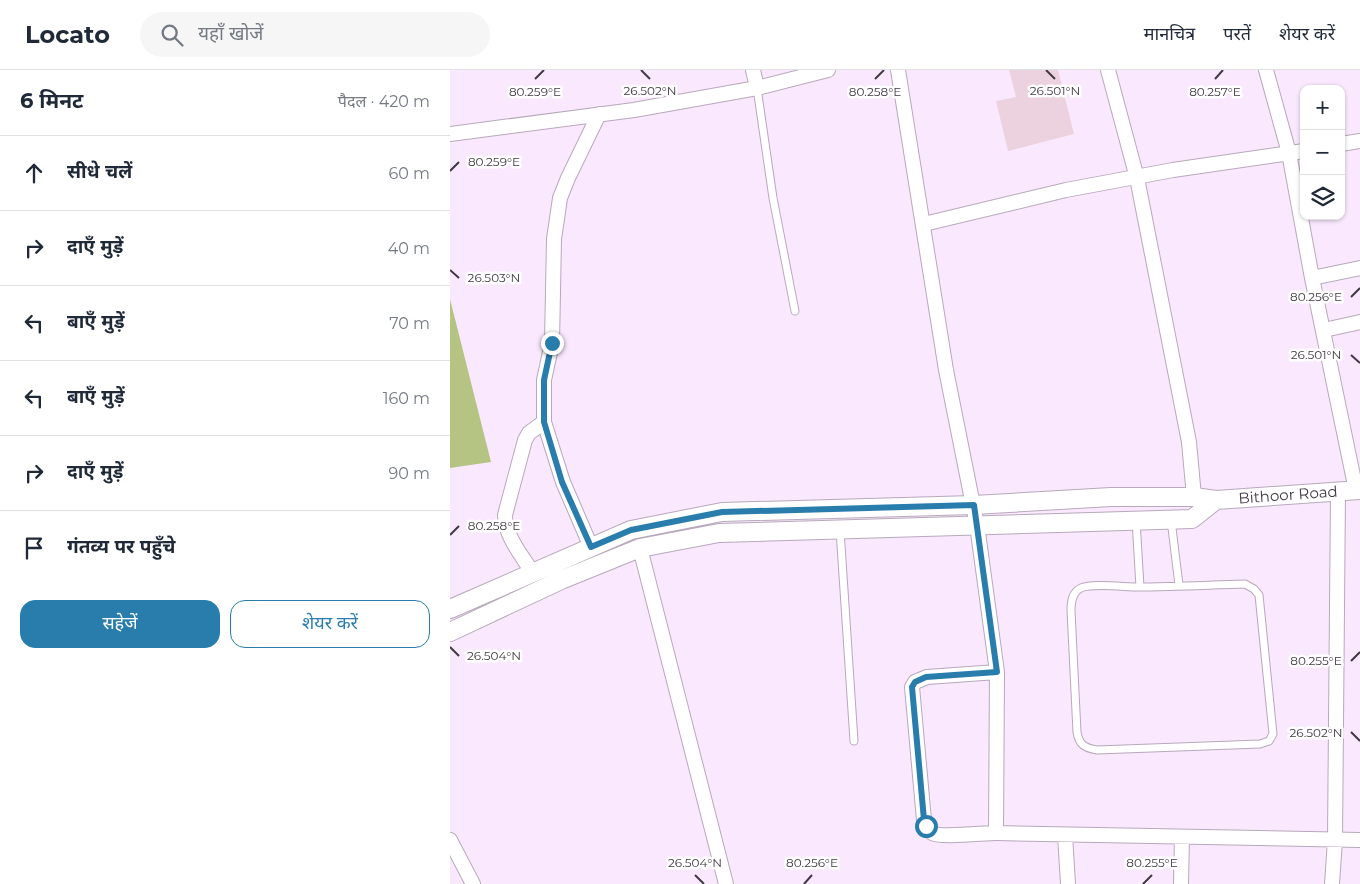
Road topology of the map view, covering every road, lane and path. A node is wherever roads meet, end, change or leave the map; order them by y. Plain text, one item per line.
1 (753, 70) edge
2 (828, 70) edge
3 (898, 70) edge
4 (1108, 70) edge
5 (1266, 70) edge
6 (757, 88) junction
7 (599, 114) junction
8 (450, 134) edge
9 (1360, 141) edge
10 (1345, 143) edge
11 (1300, 152) edge
12 (1289, 153) junction
13 (1137, 178) junction
14 (924, 224) junction
15 (1360, 268) edge
16 (1312, 278) junction
17 (796, 311) dead end
18 (1360, 322) edge
19 (1324, 330) junction
20 (544, 422) junction
21 (1358, 490) edge
22 (1338, 491) junction
23 (1194, 497) junction
24 (1216, 500) junction
25 (974, 505) junction
26 (1171, 519) junction
27 (1136, 520) junction
28 (978, 525) junction
29 (840, 530) junction
30 (591, 547) junction
31 (640, 548) junction
32 (532, 572) junction
33 (1179, 585) junction
34 (1140, 587) junction
35 (450, 608) edge
36 (450, 632) edge
37 (997, 672) junction
38 (854, 741) dead end
39 (996, 833) junction
40 (1065, 835) junction
41 (1182, 837) junction
42 (450, 840) edge
43 (1335, 840) junction
44 (1360, 840) edge
45 (473, 884) edge
46 (726, 884) edge
47 (1068, 884) edge
48 (1182, 884) edge
49 (1332, 884) edge

1 - 6 street
2 - 6 street
3 - 14 street
4 - 13 street
5 - 12 street
6 - 7 street
6 - 17 lane
7 - 8 street
7 - 20 street
9 - 10 street
11 - 12 street
12 - 13 street
12 - 16 street
13 - 14 street
13 - 23 street
14 - 25 street
15 - 16 street
16 - 19 street
18 - 19 street
19 - 21 street
20 - 30 street
20 - 32 street
21 - 22 street, Bithoor Road
22 - 24 street, Bithoor Road
22 - 43 street
23 - 24 street, Bithoor Road
23 - 25 street, Bithoor Road
24 - 26 street
25 - 28 street
25 - 30 street, Bithoor Road
26 - 27 street
26 - 33 lane
27 - 28 street
27 - 34 lane
28 - 29 street
28 - 37 street
29 - 31 street
29 - 38 lane
30 - 32 street, Bithoor Road
31 - 36 street
31 - 46 street
32 - 35 street, Bithoor Road
33 - 34 lane
33 - 34 lane
37 - 39 street
37 - 39 street
39 - 40 street
40 - 41 street
40 - 47 street
41 - 43 street
41 - 48 street
42 - 45 street
43 - 44 street
43 - 49 street

